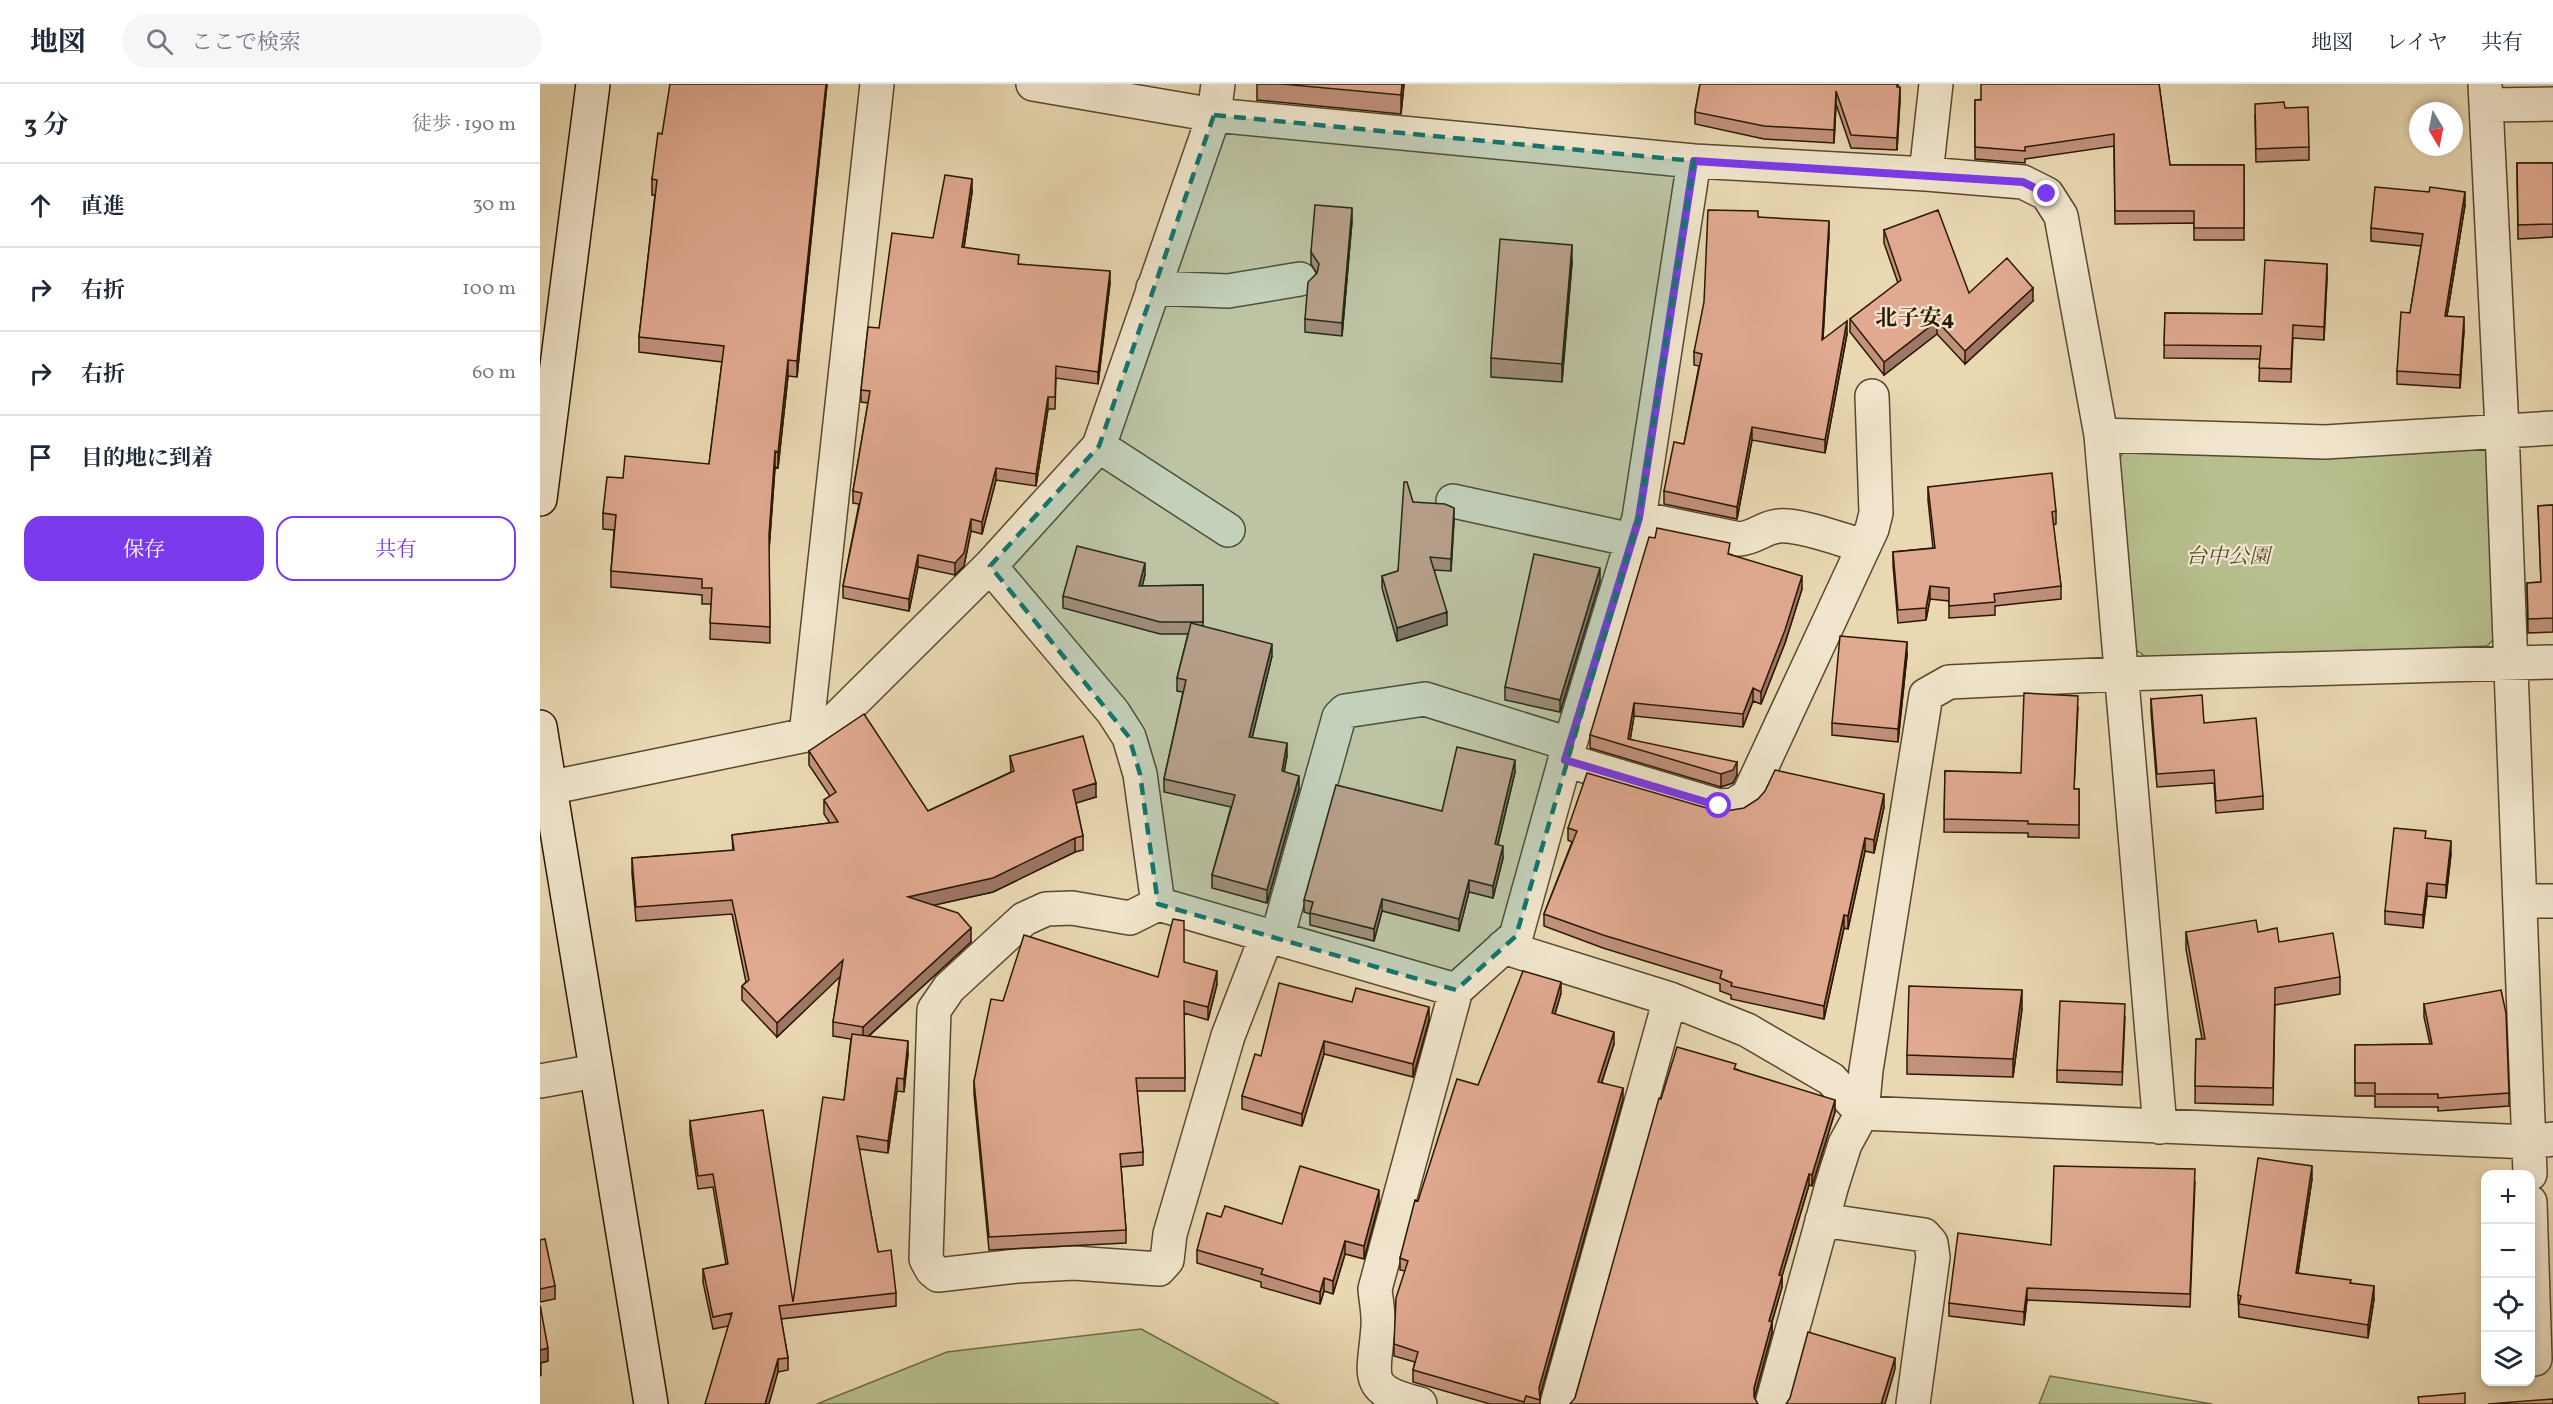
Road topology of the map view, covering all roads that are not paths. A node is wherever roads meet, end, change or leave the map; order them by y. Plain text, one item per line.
1 (593, 84) edge
2 (877, 84) edge
3 (1033, 84) edge
4 (1936, 84) edge
5 (2486, 94) edge
6 (1216, 99) edge
7 (2553, 104) edge
8 (1694, 161) junction
9 (1926, 174) junction
10 (1300, 279) dead end
11 (1154, 288) junction
12 (1872, 396) dead end
13 (2553, 428) edge
14 (2502, 429) junction
15 (2101, 435) junction
16 (1099, 446) junction
17 (540, 499) edge
18 (1453, 501) dead end
19 (1636, 529) junction
20 (1228, 530) dead end
21 (1863, 546) junction
22 (990, 566) junction
23 (2512, 662) junction
24 (2553, 662) edge
25 (2120, 674) junction
26 (540, 728) edge
27 (806, 735) junction
28 (1567, 752) junction
29 (544, 789) edge
30 (2537, 901) edge
31 (1158, 904) junction
32 (1272, 937) junction
33 (1503, 947) junction
34 (1456, 990) junction
35 (1670, 999) junction
36 (596, 1071) junction
37 (540, 1081) edge
38 (1862, 1113) junction
39 (2160, 1127) junction
40 (2541, 1141) edge
41 (2531, 1170) edge
42 (1822, 1220) junction
43 (2531, 1224) edge
44 (2534, 1332) edge
45 (651, 1404) edge
46 (1420, 1404) edge
47 (1557, 1404) edge
48 (1772, 1404) edge
49 (1913, 1404) edge

1 - 17 street
2 - 27 street
3 - 6 street
4 - 9 street
5 - 7 street
5 - 14 street
6 - 8 street
6 - 11 street
8 - 9 street
8 - 19 street
9 - 15 street
10 - 11 street
11 - 16 street
12 - 21 street
13 - 14 street
14 - 15 street
14 - 23 street
15 - 25 street
16 - 20 street
16 - 22 street
18 - 19 street
19 - 21 street
19 - 28 street
21 - 28 street
22 - 27 street
22 - 31 street
23 - 24 street
23 - 25 street
23 - 30 street
25 - 38 street
25 - 39 street
26 - 29 street
27 - 29 street
28 - 32 street
28 - 33 street
29 - 36 street
30 - 40 street
31 - 32 street
31 - 32 street
32 - 34 street
33 - 34 street
33 - 35 street
34 - 46 street
35 - 38 street
35 - 47 street
36 - 37 street
36 - 45 street
38 - 39 street
38 - 42 street
39 - 40 street
40 - 41 street
42 - 48 street
42 - 49 street
43 - 44 street

